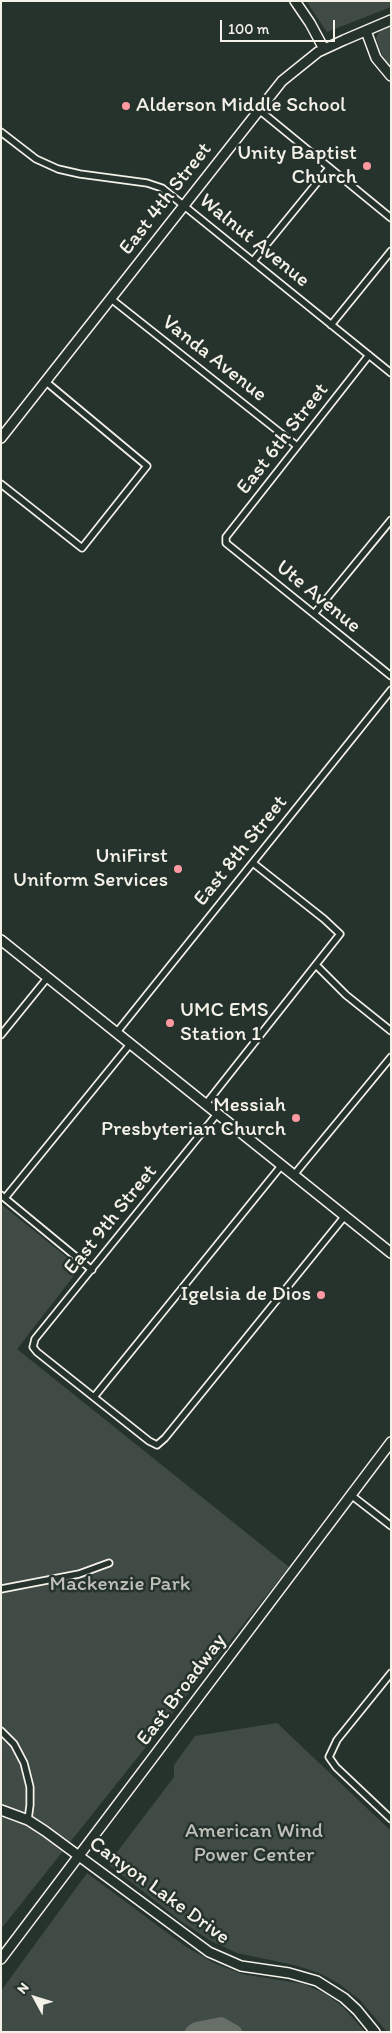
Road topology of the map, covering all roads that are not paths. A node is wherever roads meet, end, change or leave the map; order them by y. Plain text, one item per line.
1 (295, 1) edge
2 (391, 20) edge
3 (366, 31) junction
4 (324, 49) junction
5 (391, 76) edge
6 (258, 110) junction
7 (1, 132) edge
8 (329, 168) junction
9 (184, 204) junction
10 (391, 218) edge
11 (391, 251) edge
12 (253, 261) junction
13 (110, 298) junction
14 (331, 325) junction
15 (369, 355) junction
16 (391, 373) edge
17 (45, 381) junction
18 (1, 438) edge
19 (298, 446) junction
20 (1, 484) edge
21 (391, 520) edge
22 (226, 543) joint
23 (314, 614) junction
24 (391, 676) edge
25 (391, 690) edge
26 (253, 862) junction
27 (1, 940) edge
28 (316, 965) junction
29 (48, 977) junction
30 (116, 1032) junction
31 (391, 1032) edge
32 (1, 1035) edge
33 (131, 1043) junction
34 (391, 1057) edge
35 (205, 1105) junction
36 (217, 1114) junction
37 (281, 1166) junction
38 (293, 1176) junction
39 (3, 1196) edge
40 (344, 1217) junction
41 (391, 1254) edge
42 (92, 1270) junction
43 (94, 1396) junction
44 (391, 1442) edge
45 (351, 1495) junction
46 (391, 1526) edge
47 (109, 1563) dead end
48 (1, 1589) edge
49 (391, 1673) edge
50 (1, 1731) edge
51 (1, 1810) edge
52 (391, 1819) edge
53 (28, 1820) junction
54 (79, 1856) junction
55 (1, 1959) edge
56 (375, 2032) edge

1 - 4 main road
2 - 3 main road, East 4th Street
3 - 4 main road, East 4th Street
3 - 5 main road
4 - 6 main road, East 4th Street
6 - 8 street
6 - 9 main road, East 4th Street
7 - 9 street, Walnut Avenue
8 - 10 street
8 - 12 street
9 - 12 street, Walnut Avenue
9 - 13 main road, East 4th Street
11 - 14 street
12 - 14 street, Walnut Avenue
13 - 17 main road, East 4th Street
13 - 19 street, Vanda Avenue
14 - 15 street, Walnut Avenue
15 - 16 street, Walnut Avenue
15 - 19 street, East 6th Street
17 - 18 main road, East 4th Street
17 - 20 street
19 - 22 street, East 6th Street
21 - 23 street
22 - 23 street, Ute Avenue
23 - 24 street, Ute Avenue
25 - 26 street, East 8th Street
26 - 28 street
26 - 30 street, East 8th Street
27 - 29 main road
28 - 31 street
28 - 35 street
29 - 30 main road
29 - 32 street
30 - 33 main road
33 - 35 main road
33 - 39 street
34 - 38 street
35 - 36 main road
36 - 37 main road
36 - 42 street, East 9th Street
37 - 38 main road
37 - 43 street
38 - 40 main road
39 - 42 street
40 - 41 main road
40 - 43 street
42 - 43 street, East 9th Street
44 - 45 main road, East Broadway
45 - 46 street
45 - 54 main road, East Broadway
47 - 48 street
49 - 52 street
50 - 53 street
51 - 53 main road, Canyon Lake Drive
53 - 54 main road, Canyon Lake Drive
54 - 55 main road, East Broadway
54 - 56 main road, Canyon Lake Drive

